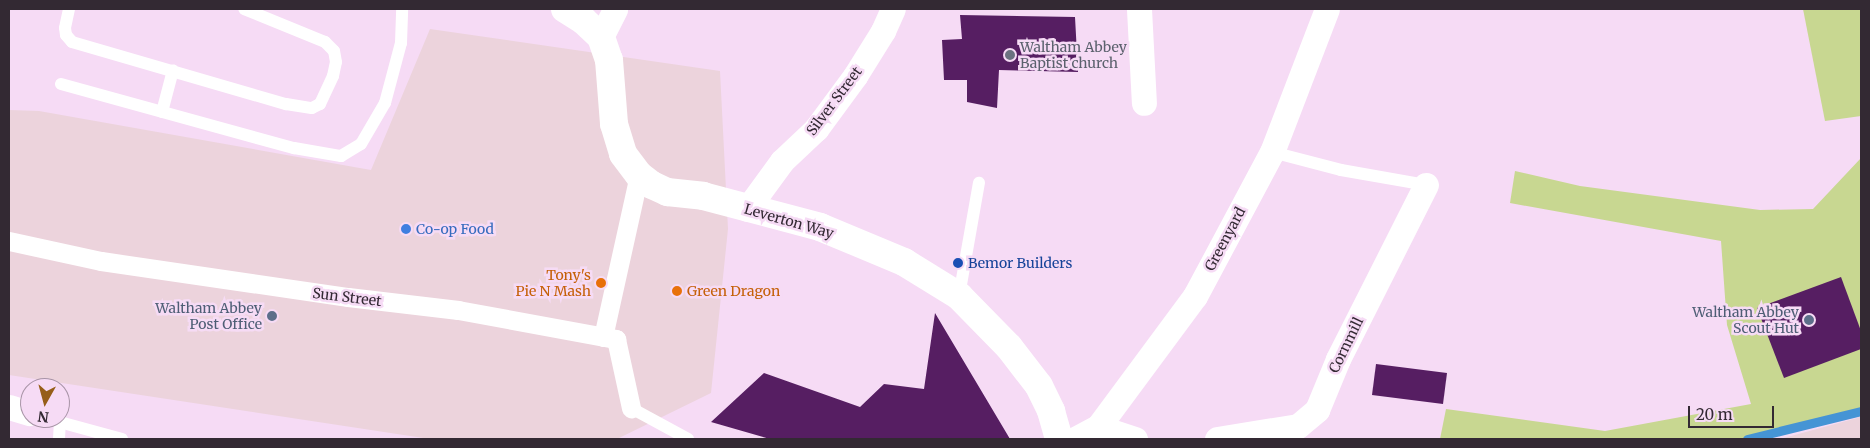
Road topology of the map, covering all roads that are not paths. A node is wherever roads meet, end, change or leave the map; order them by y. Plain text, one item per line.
1 (69, 9) edge
2 (244, 9) edge
3 (402, 9) edge
4 (565, 9) edge
5 (615, 9) edge
6 (893, 9) edge
7 (1139, 9) edge
8 (1328, 9) edge
9 (602, 38) junction
10 (173, 70) junction
11 (61, 84) dead end
12 (1144, 103) dead end
13 (162, 112) junction
14 (1272, 152) junction
15 (639, 175) junction
16 (979, 183) dead end
17 (1426, 185) joint
18 (747, 209) junction
19 (9, 241) edge
20 (959, 296) junction
21 (603, 337) junction
22 (631, 408) joint
23 (70, 425) edge
24 (1098, 426) junction
25 (122, 439) edge
26 (688, 439) edge
27 (1059, 439) edge
28 (1075, 439) edge
29 (1135, 439) edge
30 (1217, 439) edge

1 - 10 lane
2 - 10 lane
3 - 13 lane
4 - 9 street
5 - 9 street
6 - 18 street, Silver Street
7 - 12 street
8 - 14 street, Greenyard
9 - 15 street, Leverton Way
10 - 13 lane
11 - 13 lane
14 - 17 lane
14 - 24 street, Greenyard
15 - 18 street, Leverton Way
15 - 21 street
16 - 20 lane
17 - 30 street, Cornmill
18 - 20 street, Leverton Way
19 - 21 street, Sun Street
20 - 27 street, Leverton Way
21 - 22 street
22 - 26 lane
23 - 25 lane
24 - 28 street, Greenyard
24 - 29 street

